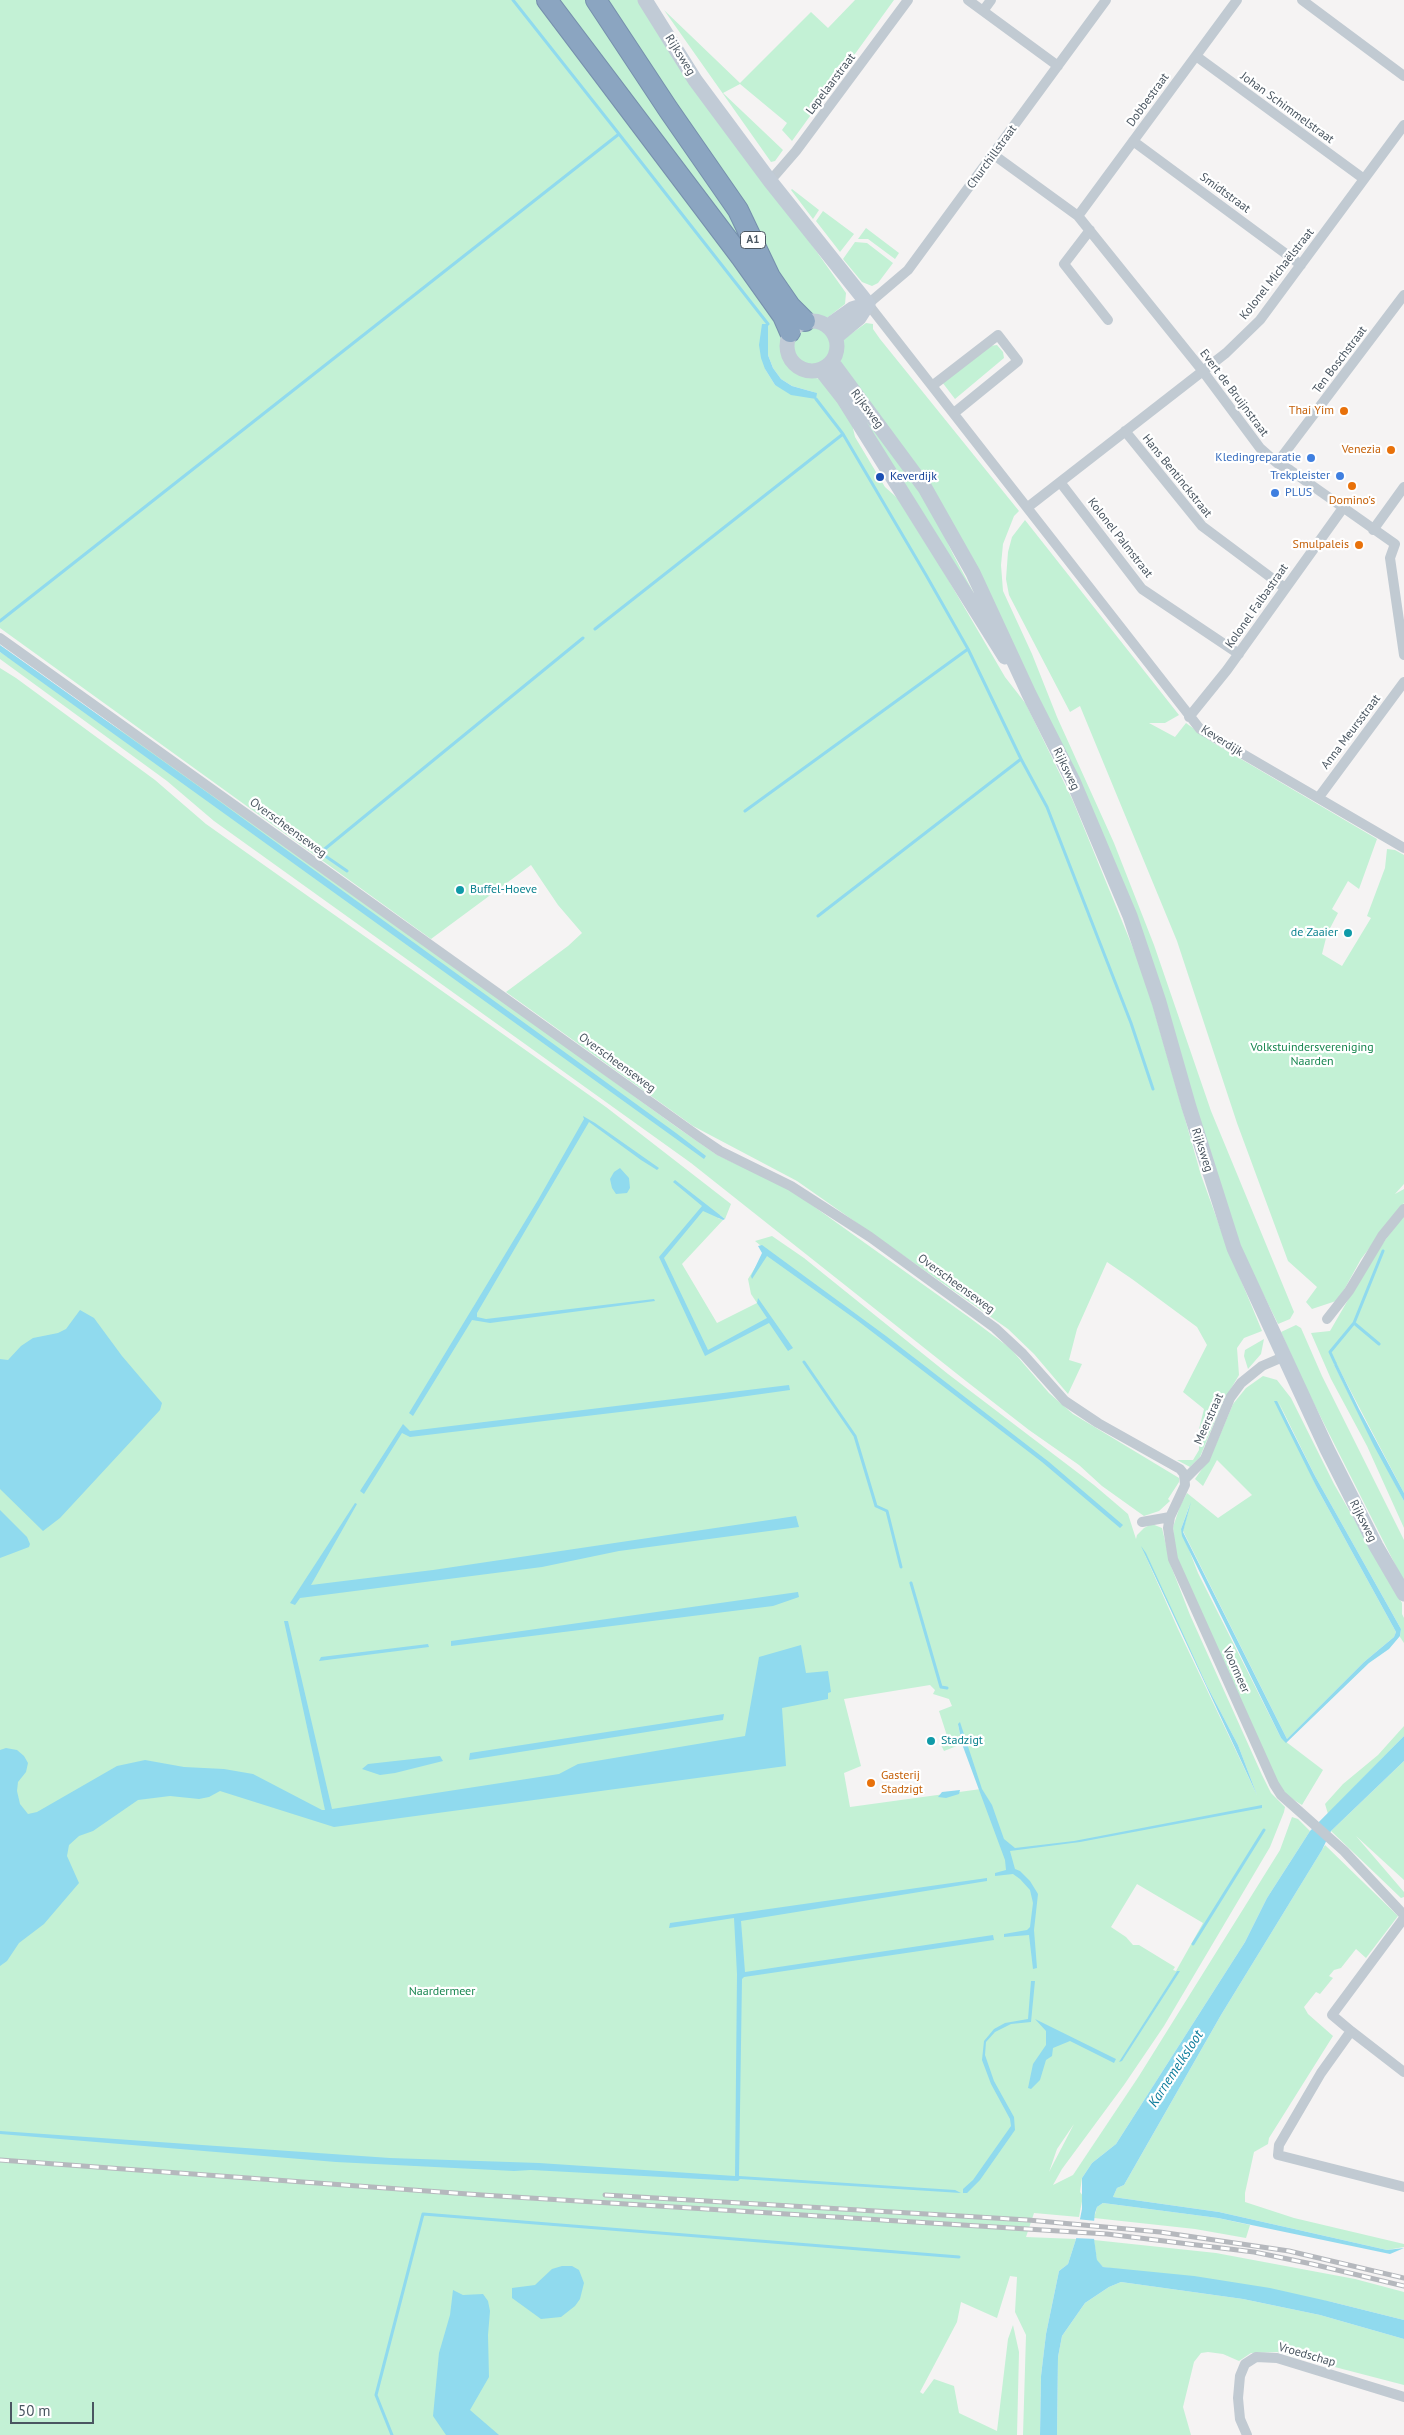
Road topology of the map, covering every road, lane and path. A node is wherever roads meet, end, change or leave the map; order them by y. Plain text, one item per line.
1 (547, 0) edge
2 (596, 0) edge
3 (645, 0) edge
4 (908, 0) edge
5 (968, 0) edge
6 (991, 0) edge
7 (1106, 0) edge
8 (1237, 0) edge
9 (1302, 0) edge
10 (983, 11) junction
11 (1196, 56) junction
12 (1058, 66) junction
13 (1404, 76) edge
14 (1404, 125) edge
15 (1133, 141) junction
16 (994, 155) junction
17 (1364, 179) junction
18 (770, 181) junction
19 (1078, 216) junction
20 (1090, 230) junction
21 (1301, 265) junction
22 (1404, 295) edge
23 (868, 304) junction
24 (1108, 320) dead end
25 (798, 327) junction
26 (832, 332) junction
27 (826, 366) junction
28 (1202, 370) junction
29 (932, 386) junction
30 (954, 413) junction
31 (1125, 431) junction
32 (1277, 463) junction
33 (1060, 482) junction
34 (1404, 486) edge
35 (1028, 507) junction
36 (1343, 508) junction
37 (1373, 530) junction
38 (1400, 544) edge
39 (1285, 588) junction
40 (0, 638) edge
41 (1239, 654) junction
42 (1404, 655) edge
43 (1404, 682) edge
44 (1029, 694) junction
45 (1189, 717) junction
46 (1319, 797) junction
47 (1404, 848) edge
48 (1404, 1209) edge
49 (1327, 1319) dead end
50 (1283, 1357) junction
51 (1185, 1479) junction
52 (1170, 1517) junction
53 (1142, 1522) dead end
54 (1404, 1594) edge
55 (1404, 1916) edge
56 (1352, 2031) junction
57 (1404, 2072) edge
58 (1404, 2187) edge
59 (1404, 2397) edge
60 (1247, 2435) edge

1 - 25 highway, A1
2 - 25 highway, A1
3 - 18 main road, Rijksweg
4 - 18 street, Lepelaarstraat
5 - 10 street
6 - 10 street
7 - 12 street, Churchillstraat
8 - 11 street, Dobbestraat
9 - 13 street
10 - 12 street
11 - 15 street, Dobbestraat
11 - 17 street, Johan Schimmelstraat
12 - 16 street, Churchillstraat
14 - 17 street, Kolonel Michaëlstraat
15 - 19 street, Dobbestraat
15 - 21 street, Smidtstraat
16 - 19 street, Evert de Bruijnstraat
16 - 23 street, Churchillstraat
17 - 21 street, Kolonel Michaëlstraat
18 - 23 main road, Keverdijk
19 - 20 street, Evert de Bruijnstraat
20 - 24 street
20 - 28 street, Evert de Bruijnstraat
21 - 28 street, Kolonel Michaëlstraat
22 - 32 street, Ten Boschstraat
23 - 26 main road, Churchillstraat
23 - 29 street, Keverdijk
25 - 26 main road
25 - 27 main road
26 - 27 main road
27 - 44 main road, Rijksweg
27 - 44 main road, Rijksweg
28 - 31 street, Kolonel Michaëlstraat
28 - 32 street, Evert de Bruijnstraat
29 - 30 street, Keverdijk
29 - 30 street
30 - 35 street, Keverdijk
31 - 33 street, Kolonel Michaëlstraat
31 - 39 street, Hans Bentinckstraat
32 - 36 street, Evert de Bruijnstraat
33 - 35 street, Kolonel Michaëlstraat
33 - 41 street, Kolonel Palmstraat
34 - 37 street
35 - 45 street, Keverdijk
36 - 37 street, Evert de Bruijnstraat
36 - 39 street, Kolonel Falbastraat
37 - 38 street, Evert de Bruijnstraat
38 - 42 street, Evert de Bruijnstraat
39 - 41 street, Kolonel Falbastraat
40 - 51 street, Overscheenseweg
41 - 45 street, Kolonel Falbastraat
43 - 46 street, Anna Meursstraat
44 - 50 main road, Rijksweg
45 - 46 street, Keverdijk
46 - 47 street, Keverdijk
48 - 49 street
50 - 51 street, Meerstraat
50 - 54 main road, Rijksweg
51 - 52 street
52 - 53 street
52 - 55 street, Voormeer
55 - 56 street
56 - 57 street
56 - 58 street
59 - 60 street, Vroedschap

